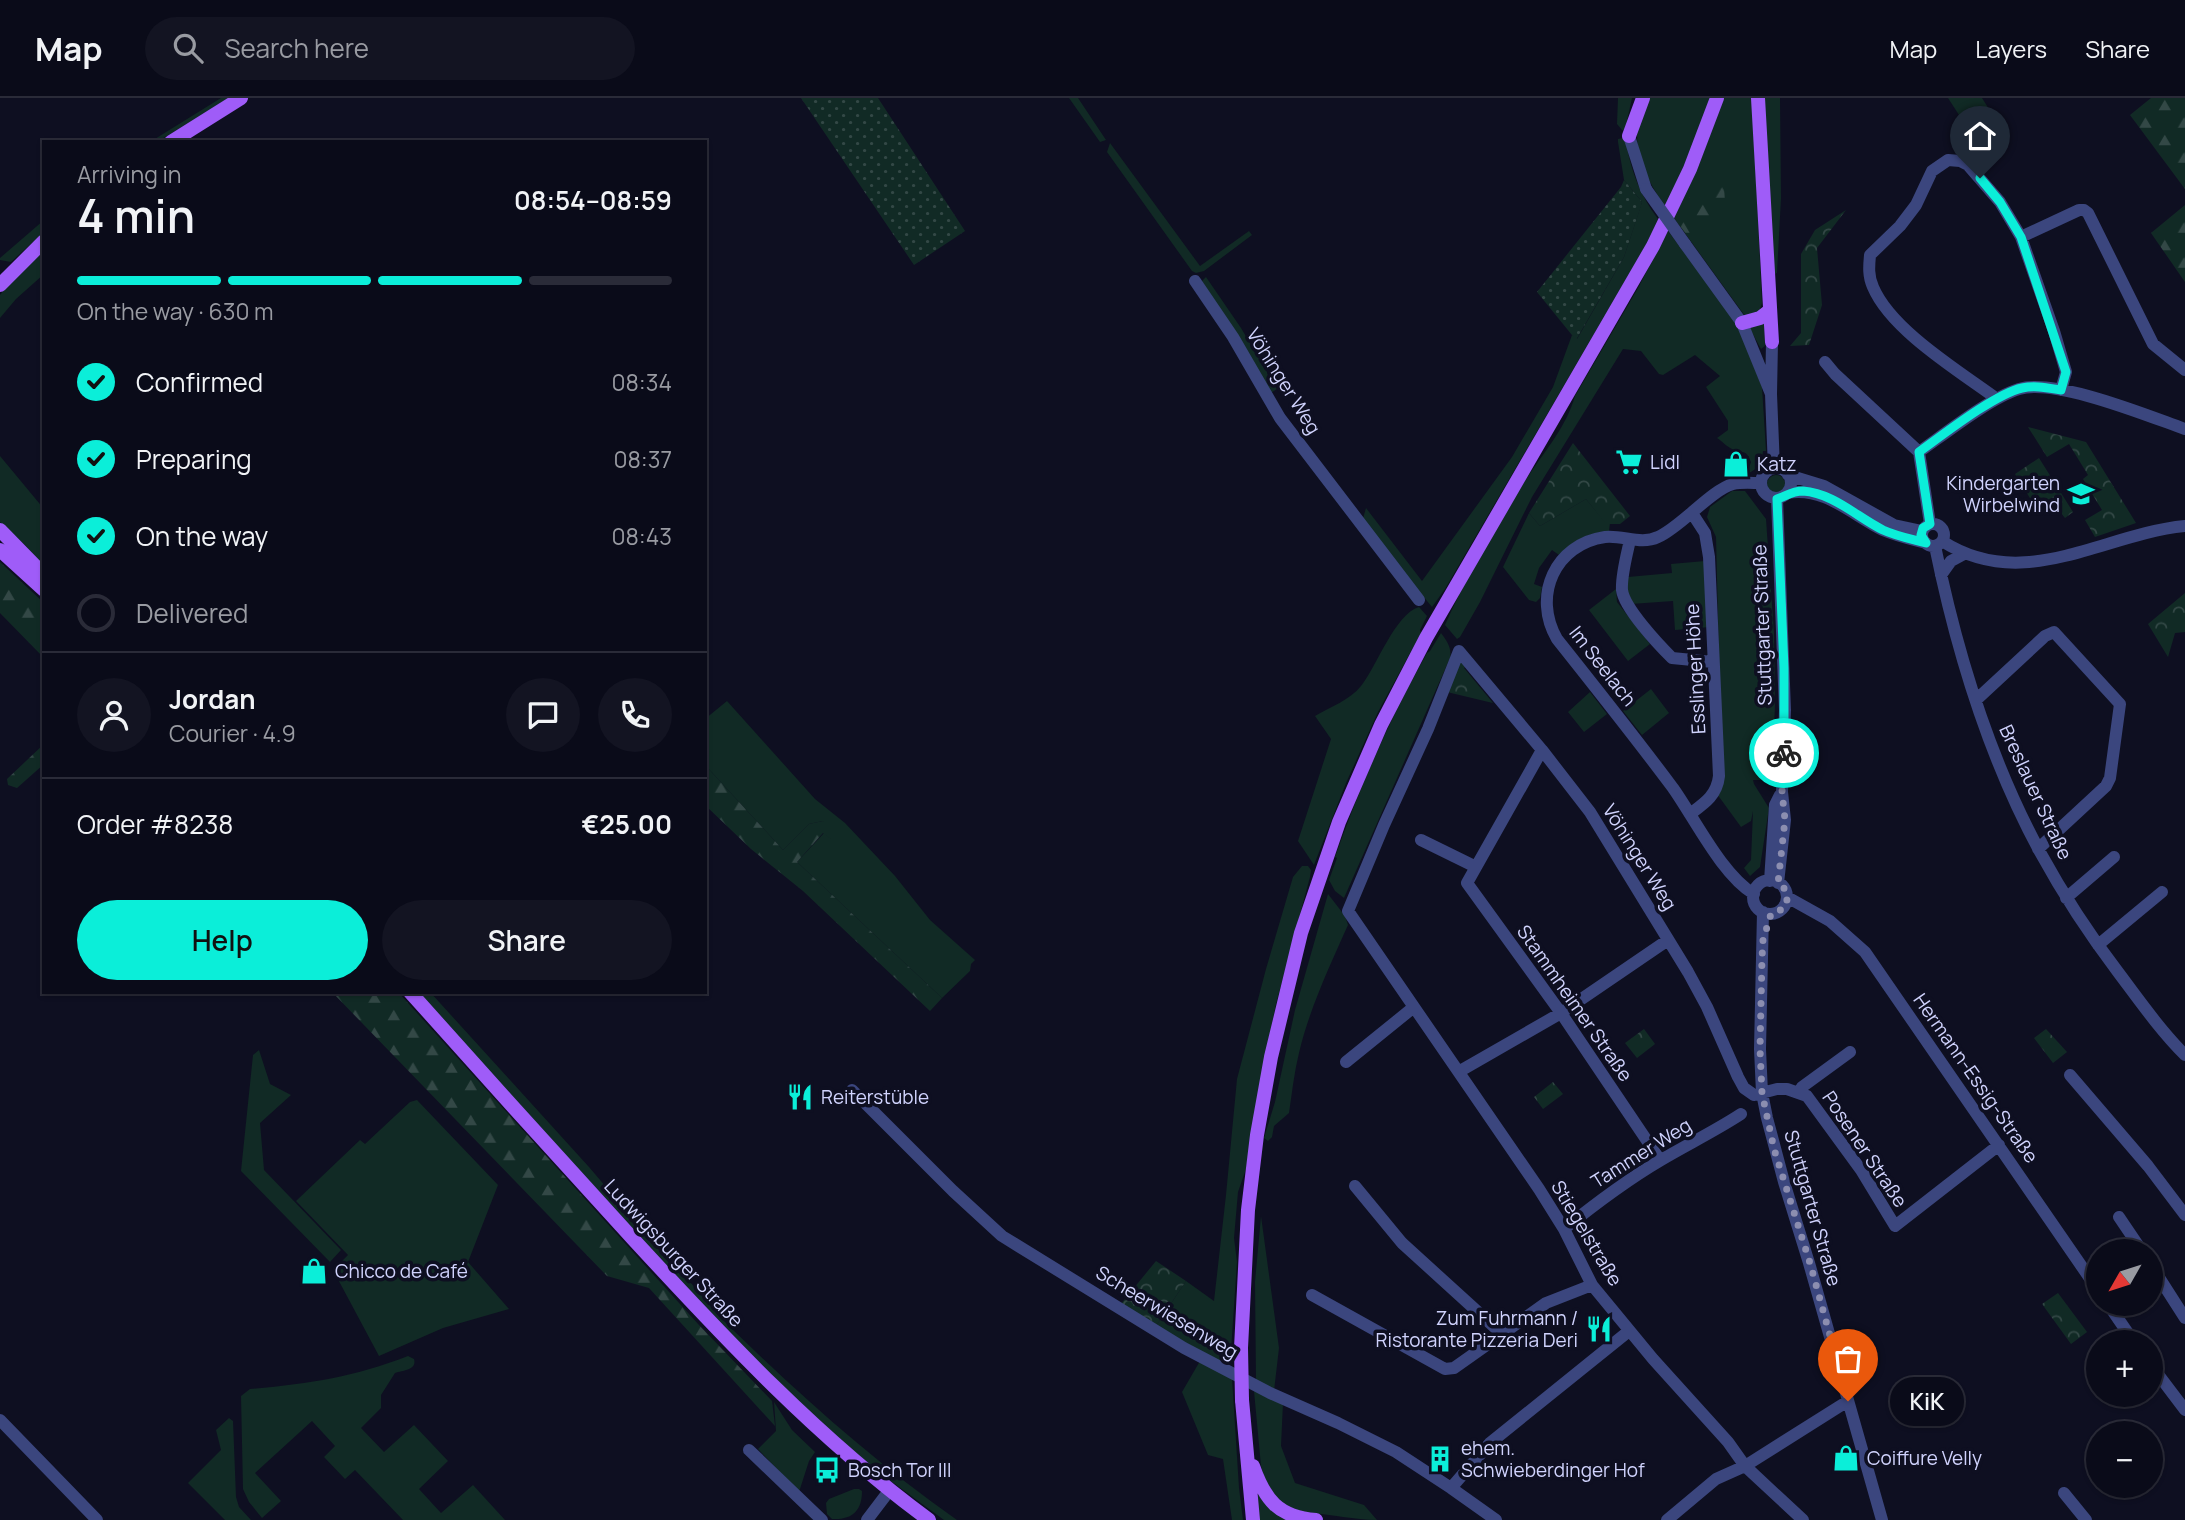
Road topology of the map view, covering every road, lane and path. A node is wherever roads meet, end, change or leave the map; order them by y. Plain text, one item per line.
1 (240, 98) edge
2 (1643, 98) edge
3 (1717, 98) edge
4 (1758, 98) edge
5 (1629, 136) joint
6 (173, 140) edge
7 (2021, 237) junction
8 (42, 243) edge
9 (1195, 281) dead end
10 (0, 285) edge
11 (1769, 311) junction
12 (1742, 323) junction
13 (1772, 342) joint
14 (1825, 362) dead end
15 (2185, 370) edge
16 (2061, 390) junction
17 (1771, 394) junction
18 (1997, 399) junction
19 (2185, 429) edge
20 (1919, 452) junction
21 (1774, 468) junction
22 (1788, 475) junction
23 (1760, 483) junction
24 (1782, 496) junction
25 (1692, 513) junction
26 (2185, 526) edge
27 (0, 530) edge
28 (1931, 537) junction
29 (1630, 540) junction
30 (0, 550) edge
31 (1964, 554) junction
32 (42, 573) edge
33 (1941, 575) junction
34 (42, 588) edge
35 (1419, 600) dead end
36 (1459, 651) joint
37 (1713, 662) junction
38 (1976, 700) junction
39 (1542, 750) junction
40 (1690, 814) junction
41 (1421, 840) dead end
42 (2038, 849) junction
43 (2114, 857) dead end
44 (1476, 867) junction
45 (1774, 882) junction
46 (2161, 892) dead end
47 (1754, 894) junction
48 (2066, 898) junction
49 (1786, 901) junction
50 (1767, 913) junction
51 (1668, 940) junction
52 (2098, 945) junction
53 (412, 994) edge
54 (1414, 1007) junction
55 (1561, 1013) junction
56 (1850, 1052) dead end
57 (2185, 1055) edge
58 (1346, 1062) dead end
59 (1460, 1071) junction
60 (2070, 1075) dead end
61 (852, 1090) dead end
62 (1799, 1092) junction
63 (1762, 1093) junction
64 (1741, 1114) dead end
65 (1999, 1145) junction
66 (1660, 1160) junction
67 (1355, 1186) dead end
68 (2185, 1215) edge
69 (2119, 1217) dead end
70 (1564, 1228) junction
71 (2134, 1239) edge
72 (2086, 1272) edge
73 (2163, 1284) edge
74 (1592, 1285) junction
75 (1312, 1295) dead end
76 (2185, 1318) edge
77 (1629, 1331) junction
78 (1501, 1333) junction
79 (2163, 1381) edge
80 (1848, 1401) junction
81 (2185, 1410) edge
82 (0, 1420) edge
83 (1245, 1445) junction
84 (749, 1450) dead end
85 (1745, 1466) junction
86 (1451, 1488) junction
87 (889, 1491) junction
88 (2064, 1493) dead end
89 (97, 1520) edge
90 (822, 1520) edge
91 (867, 1520) edge
92 (929, 1520) edge
93 (1253, 1520) edge
94 (1316, 1520) edge
95 (1496, 1520) edge
96 (1667, 1520) edge
97 (1804, 1520) edge
98 (1882, 1520) edge
99 (2086, 1520) edge

1 - 6 main road
2 - 5 main road
3 - 83 main road, bridge
4 - 11 main road
5 - 12 street, bridge
7 - 15 street
7 - 16 street
7 - 18 street
8 - 10 main road
9 - 35 street, Vöhinger Weg
11 - 12 main road
11 - 13 main road
12 - 17 street
13 - 17 street
14 - 20 street
16 - 18 street
16 - 19 street
17 - 21 street
18 - 20 street
20 - 28 street, Breslauer Straße
21 - 22 street
21 - 23 street
22 - 24 street
22 - 28 street
23 - 24 street
23 - 25 street, Im Seelach
24 - 28 street
24 - 45 street, Stuttgarter Straße
25 - 29 street, Im Seelach
25 - 37 street, Esslinger Höhe
26 - 31 street
27 - 32 main road
28 - 31 street
28 - 33 street, Breslauer Straße
29 - 37 street
29 - 40 street, Im Seelach
30 - 34 main road
31 - 33 street
33 - 38 street, Breslauer Straße
36 - 39 street, Vöhinger Weg
36 - 54 street, Stiegelstraße
37 - 40 street, Esslinger Höhe
38 - 42 street, Breslauer Straße
38 - 42 street
39 - 44 street
39 - 51 street, Vöhinger Weg
40 - 47 street, Im Seelach
41 - 44 street
42 - 48 street, Breslauer Straße
43 - 48 street, Breslauer Straße
44 - 55 street, Stammheimer Straße
45 - 47 street
45 - 49 street
46 - 52 street
47 - 50 street, Stuttgarter Straße
48 - 52 street, Breslauer Straße
49 - 50 street
49 - 65 street, Hermann-Essig-Straße
50 - 63 street, Stuttgarter Straße
51 - 55 street
51 - 63 street, Vöhinger Weg
52 - 57 street, Breslauer Straße
53 - 87 main road, Ludwigsburger Straße
54 - 58 street
54 - 59 street, Stiegelstraße
55 - 59 street
55 - 66 street, Stammheimer Straße
56 - 62 street
59 - 70 street, Stiegelstraße
60 - 68 street
61 - 86 street, Scheerwiesenweg
62 - 63 street, Posener Straße
62 - 65 street, Posener Straße
63 - 80 street, Stuttgarter Straße
64 - 66 street, Tammer Weg
65 - 72 street, Hermann-Essig-Straße
66 - 70 street, Tammer Weg
67 - 78 street
69 - 71 street
70 - 74 street, Stiegelstraße
73 - 76 street
74 - 77 street, Stiegelstraße
74 - 78 street
75 - 78 street
77 - 85 street, Stiegelstraße
77 - 86 street
79 - 81 street
80 - 85 street
80 - 98 street, Stuttgarter Straße
82 - 89 street
83 - 93 main road
83 - 94 main road
84 - 90 street
85 - 96 street
85 - 97 street
86 - 95 street, Scheerwiesenweg
87 - 91 street
87 - 92 main road, Ludwigsburger Straße
88 - 99 street

